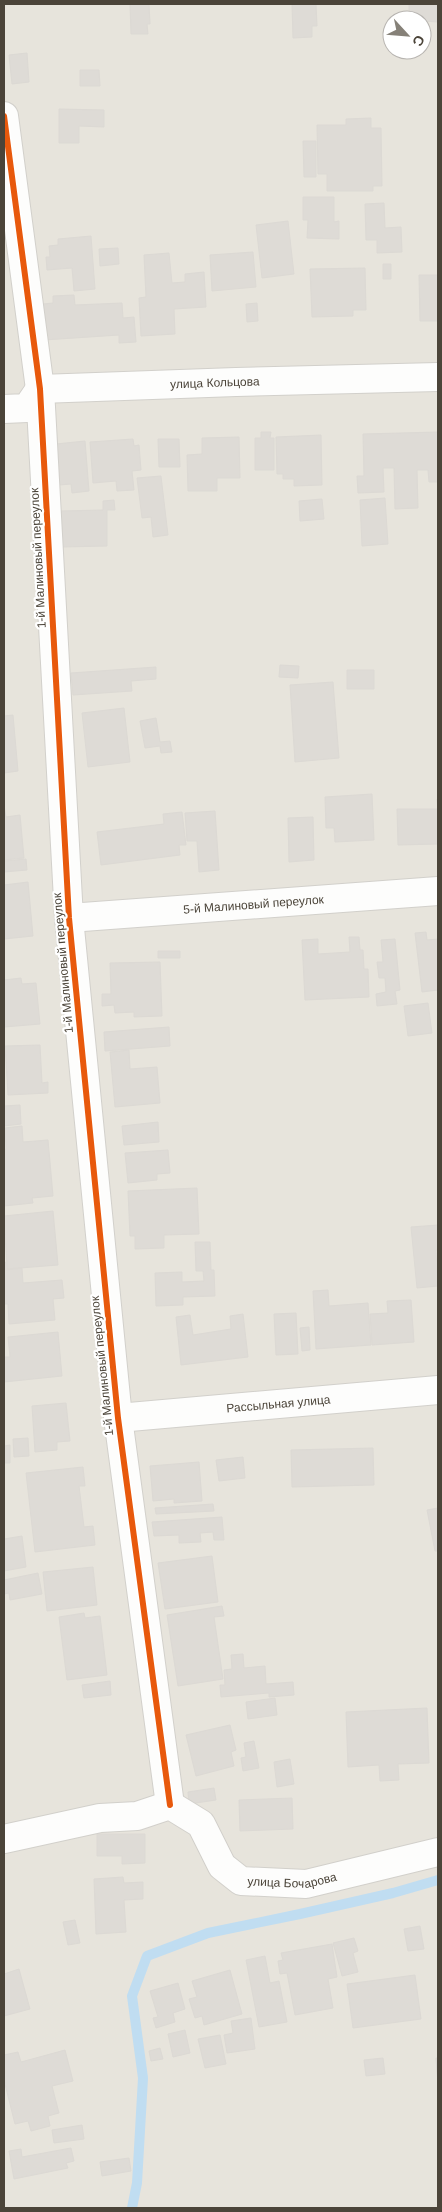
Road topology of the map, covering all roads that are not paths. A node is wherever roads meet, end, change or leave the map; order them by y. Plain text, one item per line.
1 (4, 116) edge
2 (438, 377) edge
3 (40, 389) junction
4 (4, 409) edge
5 (438, 891) edge
6 (69, 918) junction
7 (438, 1390) edge
8 (118, 1418) junction
9 (170, 1805) junction
10 (4, 1838) edge
11 (438, 1852) edge

1 - 3 street, 1-й Малиновый переулок
2 - 3 street, улица Кольцова
3 - 4 street
3 - 6 street, 1-й Малиновый переулок
5 - 6 street, 5-й Малиновый переулок
6 - 8 street, 1-й Малиновый переулок
7 - 8 street, Рассыльная улица
8 - 9 street, 1-й Малиновый переулок
9 - 10 street
9 - 11 street, улица Бочарова

